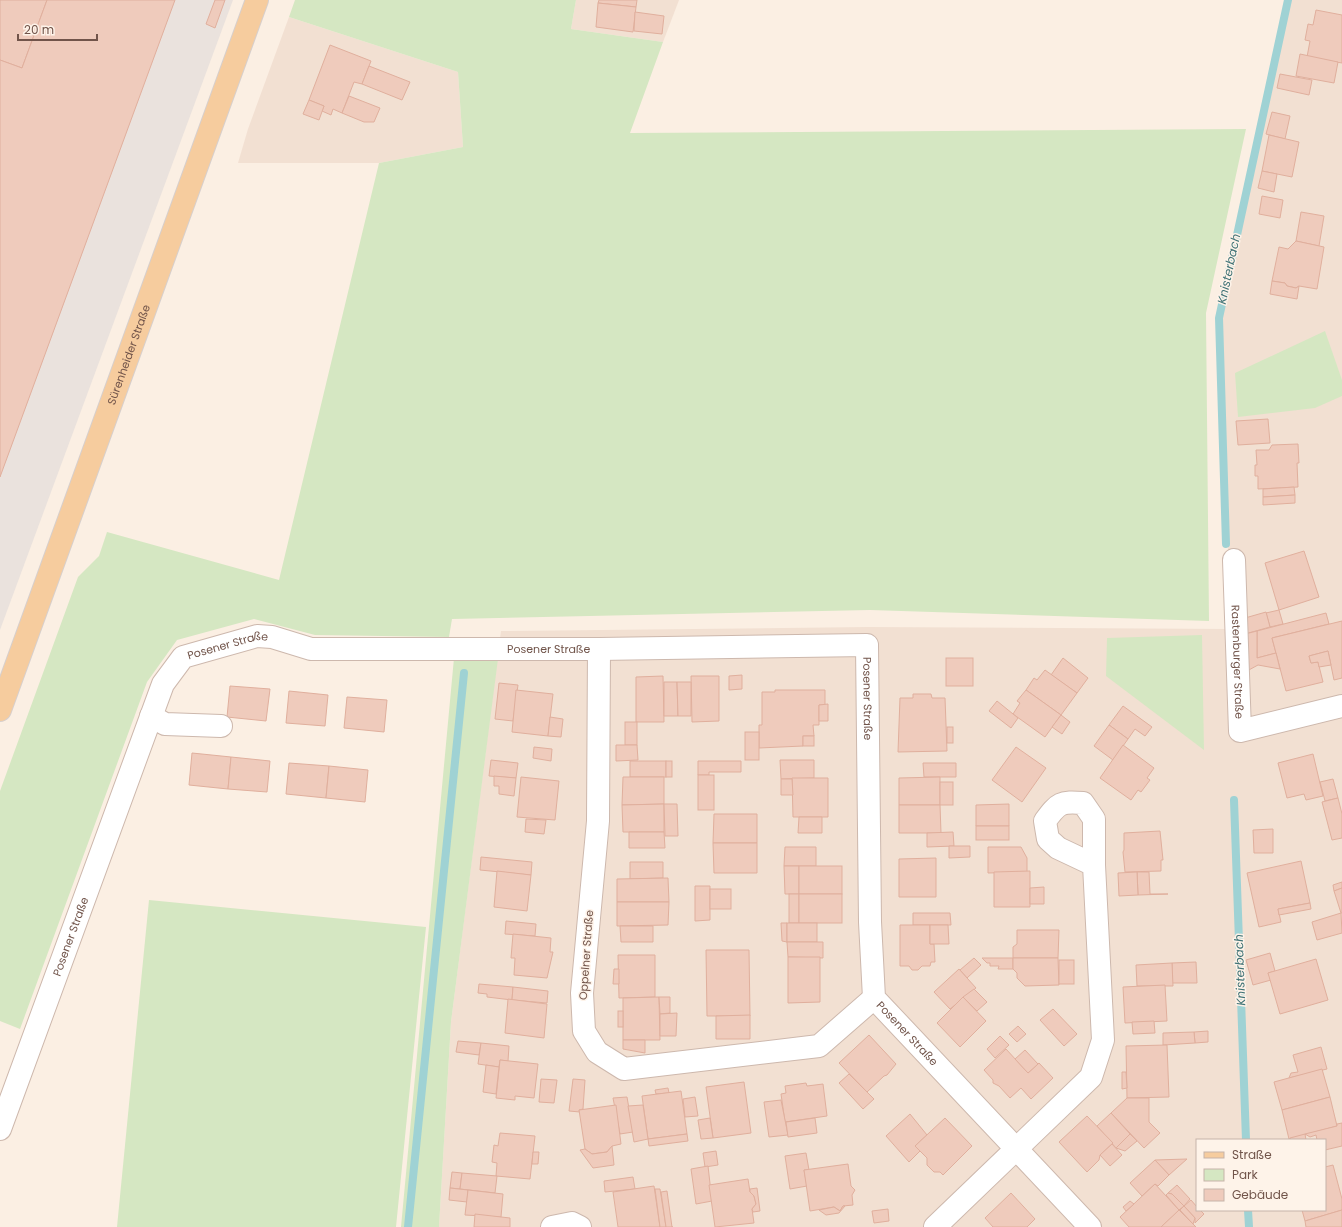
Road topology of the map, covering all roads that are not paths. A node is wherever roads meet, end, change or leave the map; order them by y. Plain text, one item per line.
1 (257, 0) edge
2 (1234, 560) dead end
3 (599, 649) junction
4 (1342, 706) edge
5 (0, 710) edge
6 (152, 716) junction
7 (221, 726) dead end
8 (1094, 865) dead end
9 (874, 998) junction
10 (0, 1129) edge
11 (1015, 1148) junction
12 (552, 1227) edge
13 (580, 1227) edge
14 (935, 1227) edge
15 (1090, 1227) edge

1 - 5 main road, Sürenheider Straße
2 - 4 street, Rastenburger Straße
3 - 6 street, Posener Straße
3 - 9 street, Posener Straße
3 - 9 street, Oppelner Straße
6 - 7 street
6 - 10 street, Posener Straße
8 - 11 street
9 - 11 street, Posener Straße
11 - 14 street
11 - 15 street, Posener Straße
12 - 13 street

